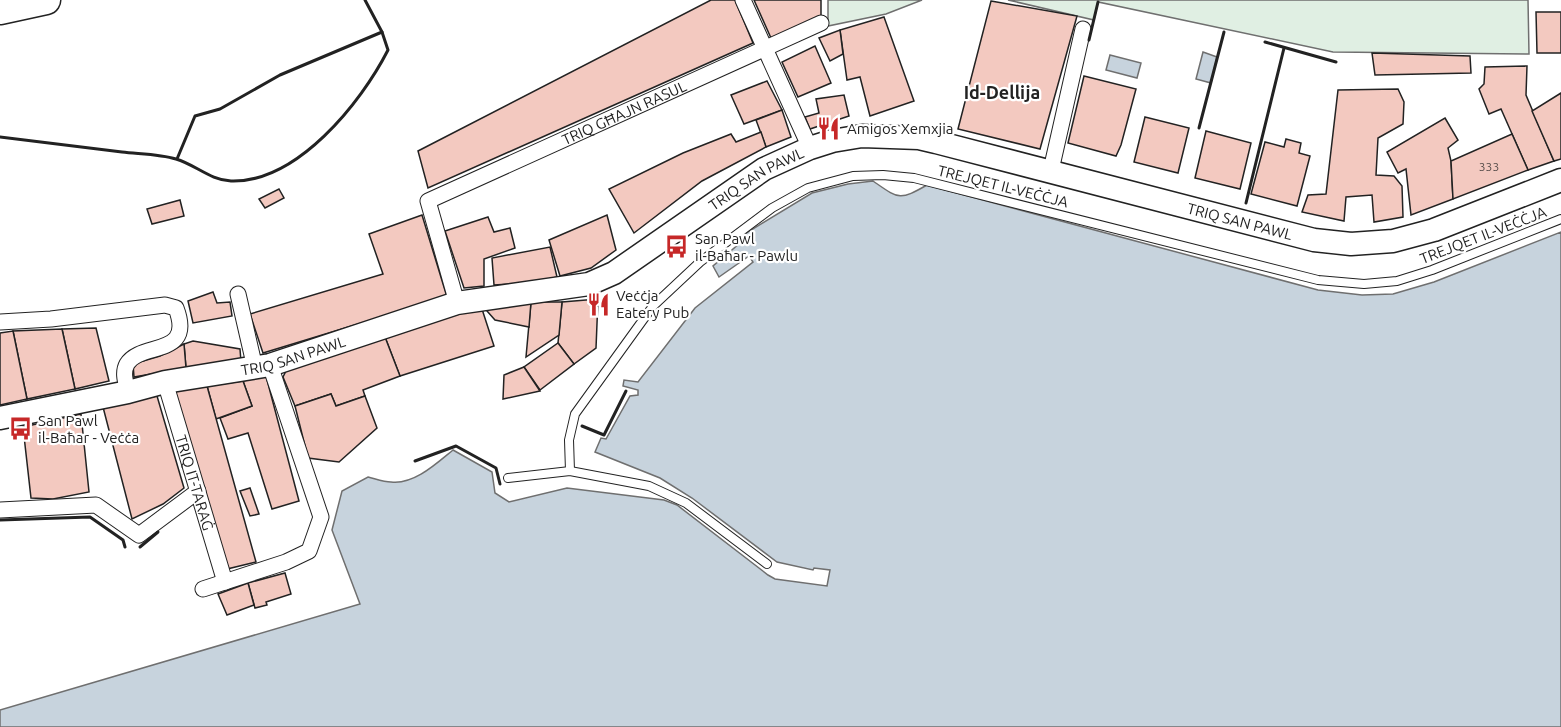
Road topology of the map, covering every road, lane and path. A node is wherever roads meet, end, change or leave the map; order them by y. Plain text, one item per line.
1 (46, 0) edge
2 (743, 0) edge
3 (2, 11) edge
4 (821, 23) dead end
5 (1083, 29) dead end
6 (765, 46) junction
7 (810, 148) junction
8 (1051, 170) junction
9 (1561, 180) edge
10 (1561, 219) edge
11 (238, 294) dead end
12 (457, 303) junction
13 (0, 322) edge
14 (262, 366) junction
15 (165, 382) junction
16 (128, 392) junction
17 (0, 418) edge
18 (570, 471) junction
19 (508, 478) dead end
20 (198, 491) junction
21 (0, 510) edge
22 (767, 564) dead end
23 (225, 582) junction
24 (203, 589) dead end

1 - 3 highway
2 - 6 street
4 - 6 street, TRIQ GĦAJN RASUL
5 - 8 street
6 - 7 street
6 - 12 street, TRIQ GĦAJN RASUL
7 - 8 street, TRIQ SAN PAWL
7 - 12 street, TRIQ SAN PAWL
8 - 9 street, TRIQ SAN PAWL
10 - 18 lane, TREJQET IL-VEĊĊJA
11 - 14 street
12 - 14 street, TRIQ SAN PAWL
13 - 16 street
14 - 15 street, TRIQ SAN PAWL
14 - 23 street
15 - 16 street, TRIQ SAN PAWL
15 - 20 street, TRIQ IT-TARAĠ
16 - 17 street, TRIQ SAN PAWL
18 - 19 lane
18 - 22 lane
20 - 21 street
20 - 23 street, TRIQ IT-TARAĠ
23 - 24 street

